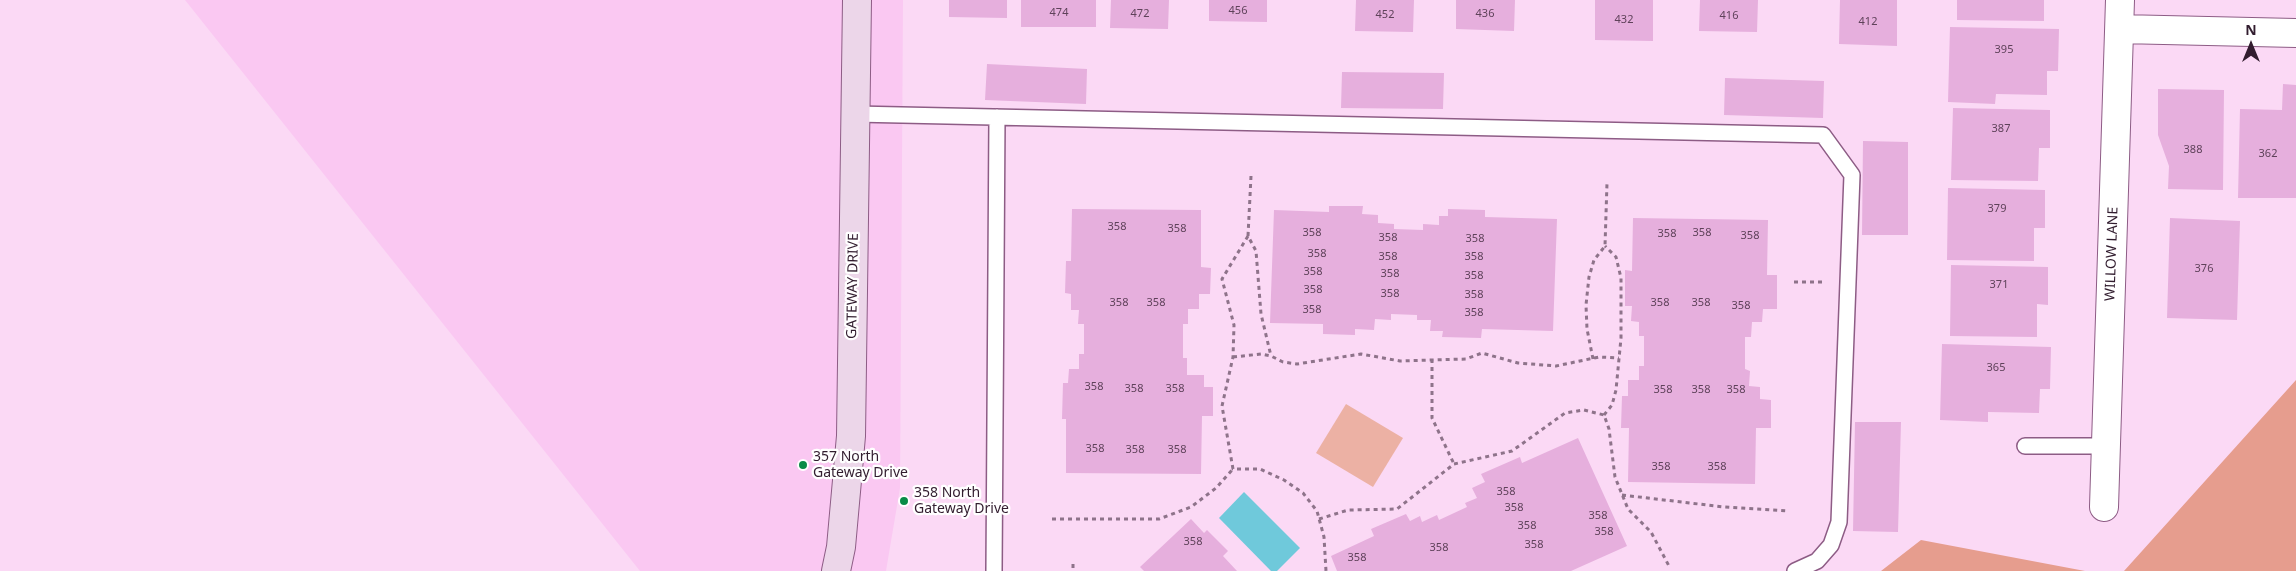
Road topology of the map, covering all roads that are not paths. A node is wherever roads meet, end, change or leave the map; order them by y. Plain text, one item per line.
1 (856, 0) edge
2 (2120, 0) edge
3 (2120, 29) junction
4 (2296, 33) edge
5 (855, 114) junction
6 (997, 117) junction
7 (2025, 446) dead end
8 (2106, 446) junction
9 (2104, 507) dead end
10 (836, 571) edge
11 (994, 571) edge
12 (1795, 571) edge

1 - 5 main road, GATEWAY DRIVE
2 - 3 street, WILLOW LANE
3 - 4 street
3 - 8 street, WILLOW LANE
5 - 6 lane
5 - 10 main road, GATEWAY DRIVE
6 - 11 lane
6 - 12 lane
7 - 8 lane
8 - 9 street, WILLOW LANE

